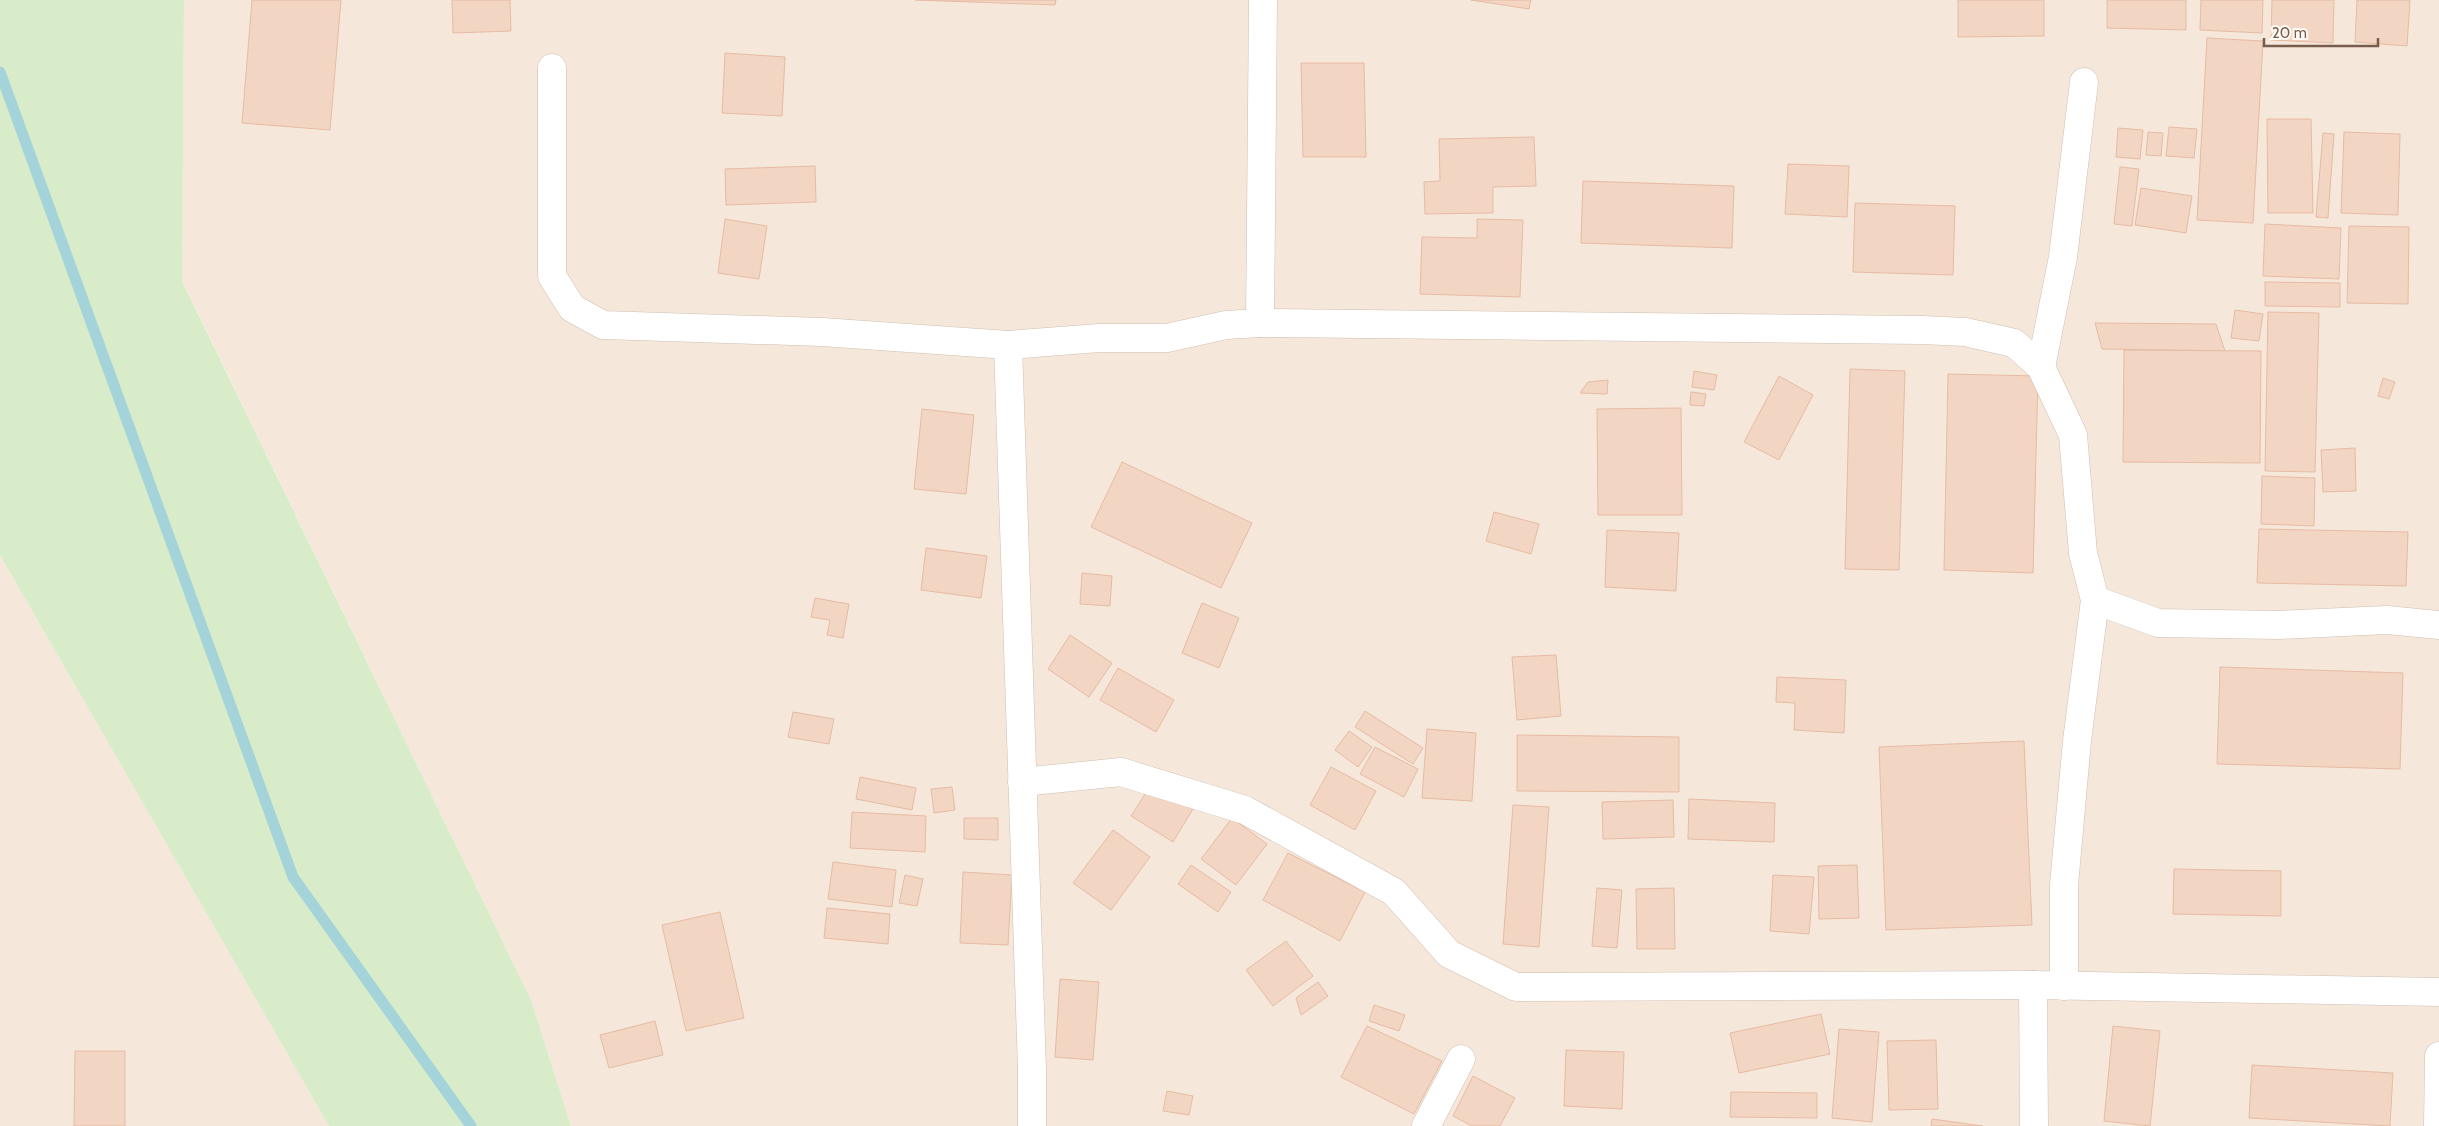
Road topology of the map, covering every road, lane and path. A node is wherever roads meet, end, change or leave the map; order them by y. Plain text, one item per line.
1 (1263, 0) edge
2 (552, 68) dead end
3 (2084, 82) dead end
4 (1260, 323) junction
5 (1008, 345) junction
6 (2041, 367) junction
7 (2095, 600) junction
8 (2439, 625) edge
9 (1022, 782) junction
10 (2034, 985) junction
11 (2064, 986) junction
12 (2439, 992) edge
13 (2439, 1056) edge
14 (1462, 1059) dead end
15 (1032, 1126) edge
16 (1426, 1126) edge
17 (2034, 1126) edge
18 (2438, 1126) edge

1 - 4 street
2 - 5 street
3 - 6 street
4 - 5 street
4 - 6 street
5 - 9 street
6 - 7 street
7 - 8 street
7 - 11 street
9 - 10 street
9 - 15 street
10 - 11 street
10 - 17 street
11 - 12 street
13 - 18 street
14 - 16 street

